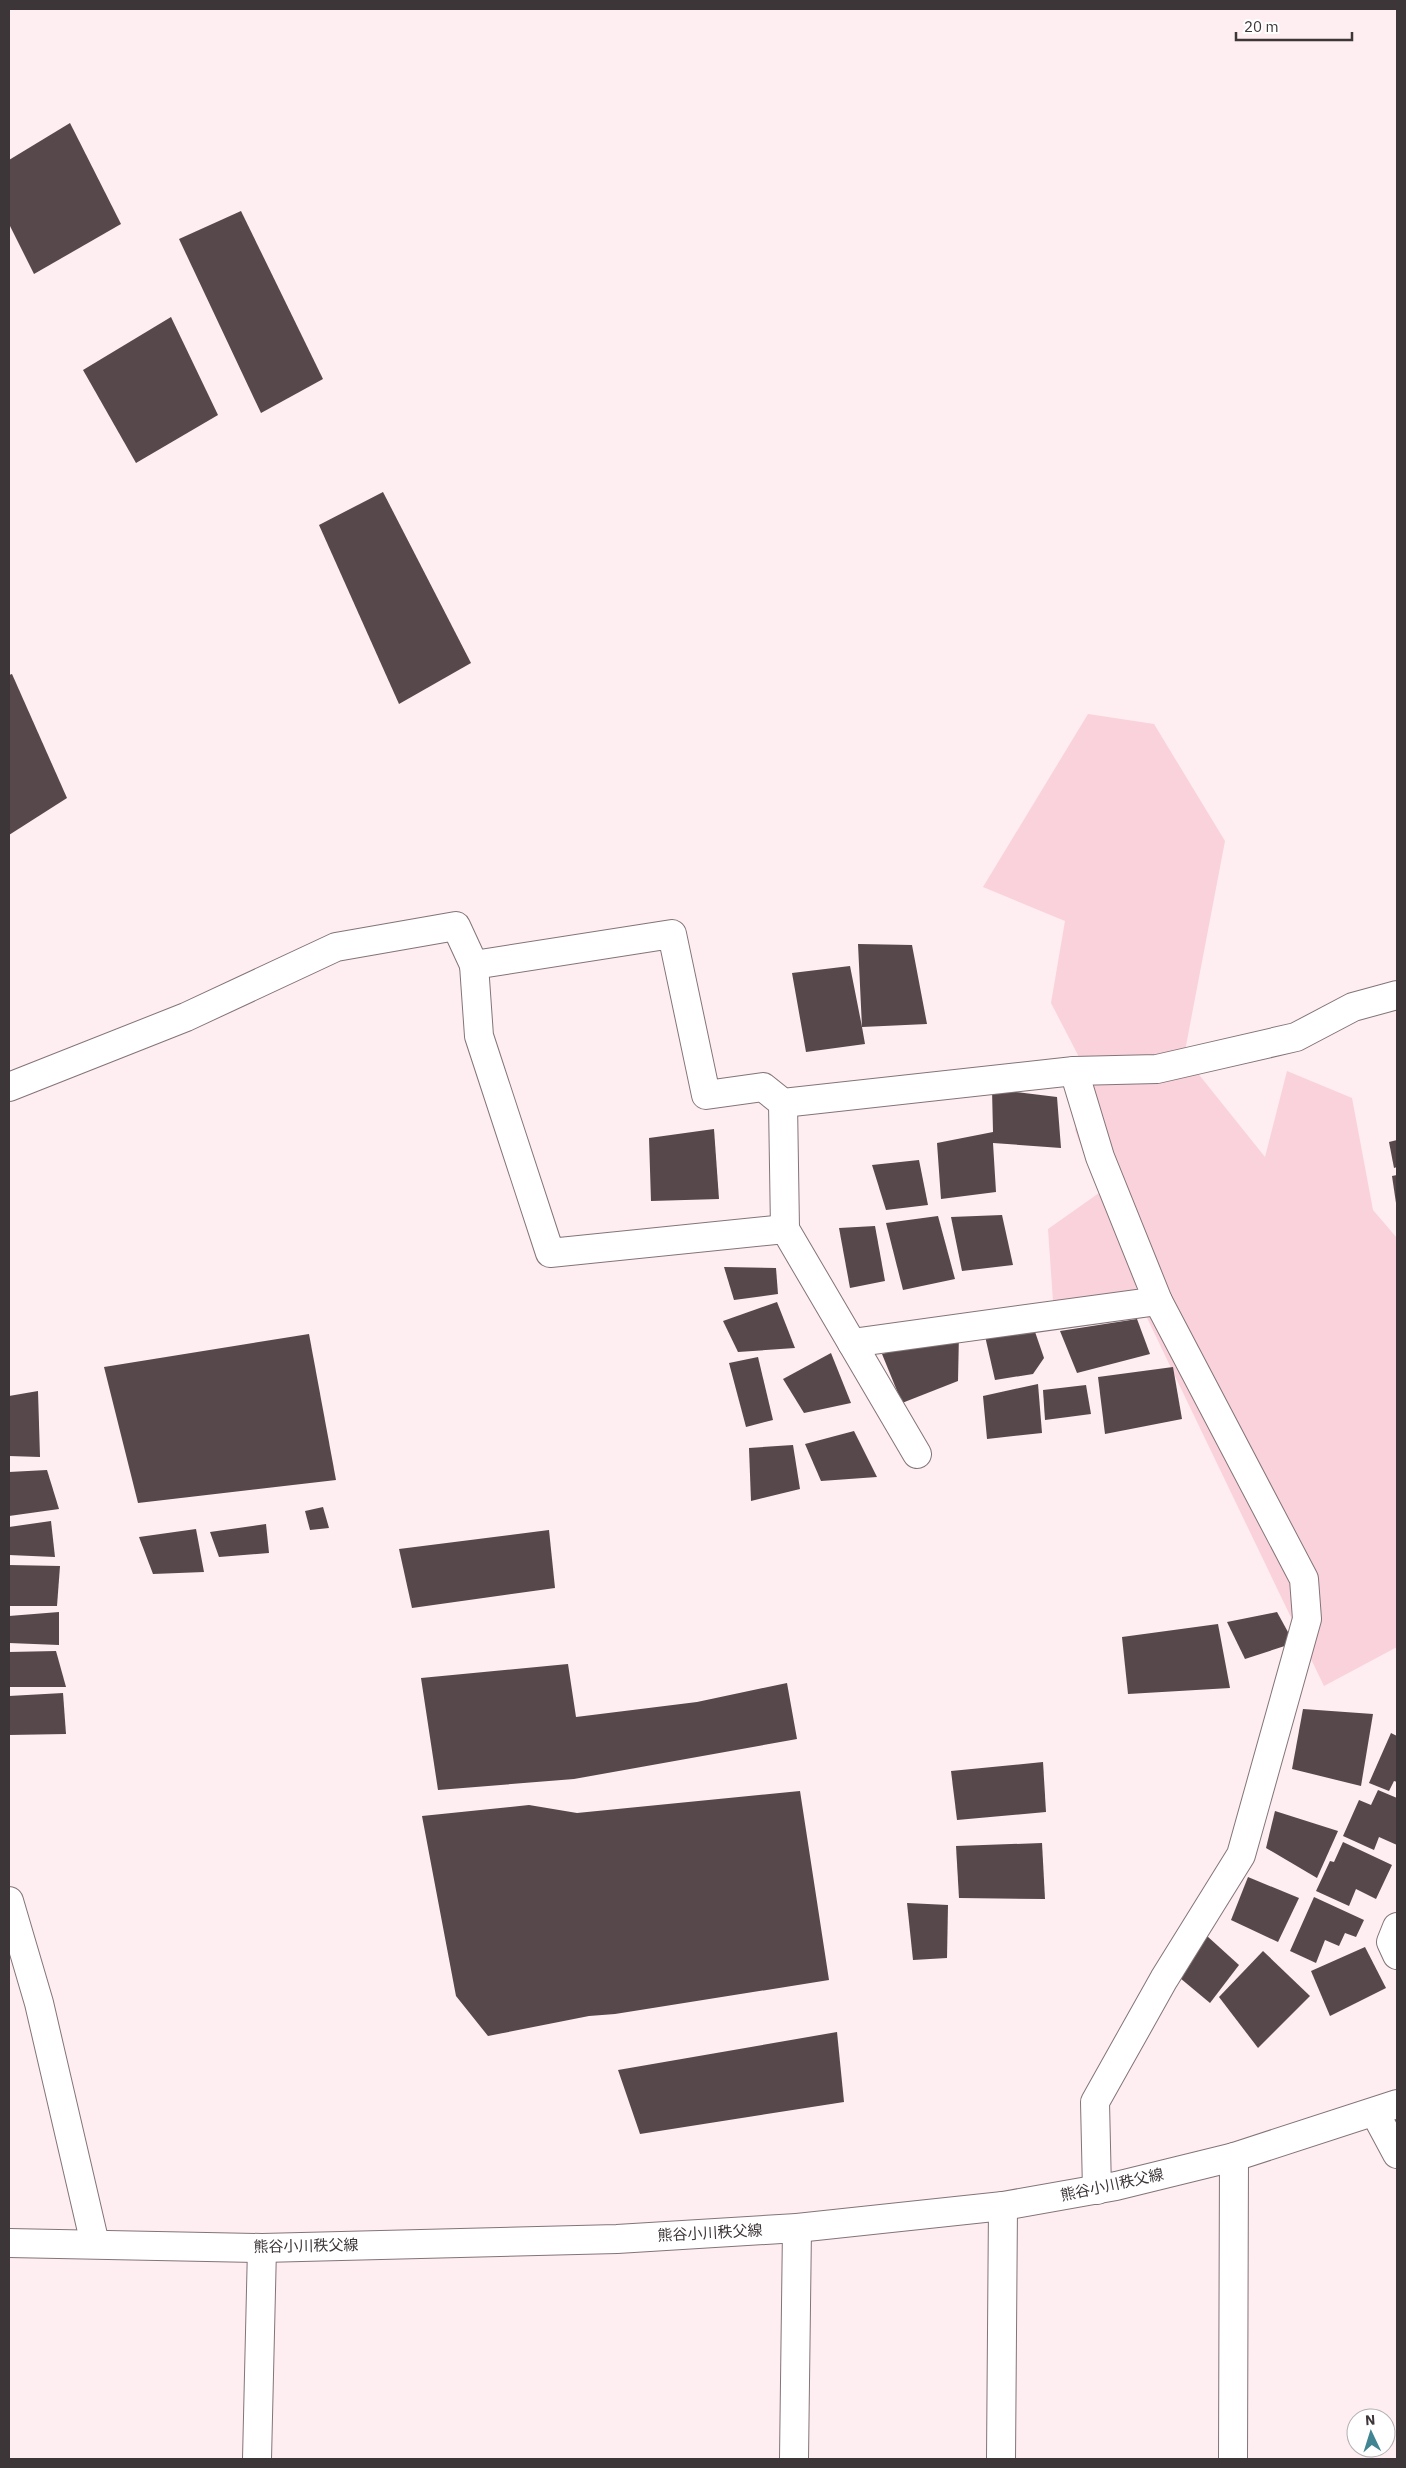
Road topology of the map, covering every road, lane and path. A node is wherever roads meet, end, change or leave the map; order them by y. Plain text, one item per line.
1 (474, 965) junction
2 (1397, 995) edge
3 (1074, 1071) junction
4 (9, 1087) edge
5 (783, 1103) junction
6 (785, 1229) junction
7 (1158, 1302) junction
8 (852, 1343) junction
9 (917, 1454) dead end
10 (9, 1901) edge
11 (1397, 1927) edge
12 (1397, 1955) edge
13 (1386, 2109) edge
14 (1397, 2154) edge
15 (1234, 2157) junction
16 (1097, 2190) junction
17 (1003, 2206) junction
18 (797, 2228) junction
19 (9, 2243) edge
20 (95, 2244) junction
21 (262, 2248) junction
22 (257, 2459) edge
23 (794, 2459) edge
24 (1001, 2459) edge
25 (1232, 2459) edge

1 - 4 street
1 - 5 street
1 - 6 street
2 - 3 street
3 - 5 street
3 - 7 street
5 - 6 street
6 - 8 street
7 - 8 street
7 - 16 street
8 - 9 street
10 - 20 street
11 - 12 street
13 - 14 street
13 - 15 street, 熊谷小川秩父線
15 - 16 street, 熊谷小川秩父線
15 - 25 street
16 - 17 street, 熊谷小川秩父線
17 - 18 street, 熊谷小川秩父線
17 - 24 street
18 - 21 street, 熊谷小川秩父線
18 - 23 street
19 - 20 street, 熊谷小川秩父線
20 - 21 street, 熊谷小川秩父線
21 - 22 street

